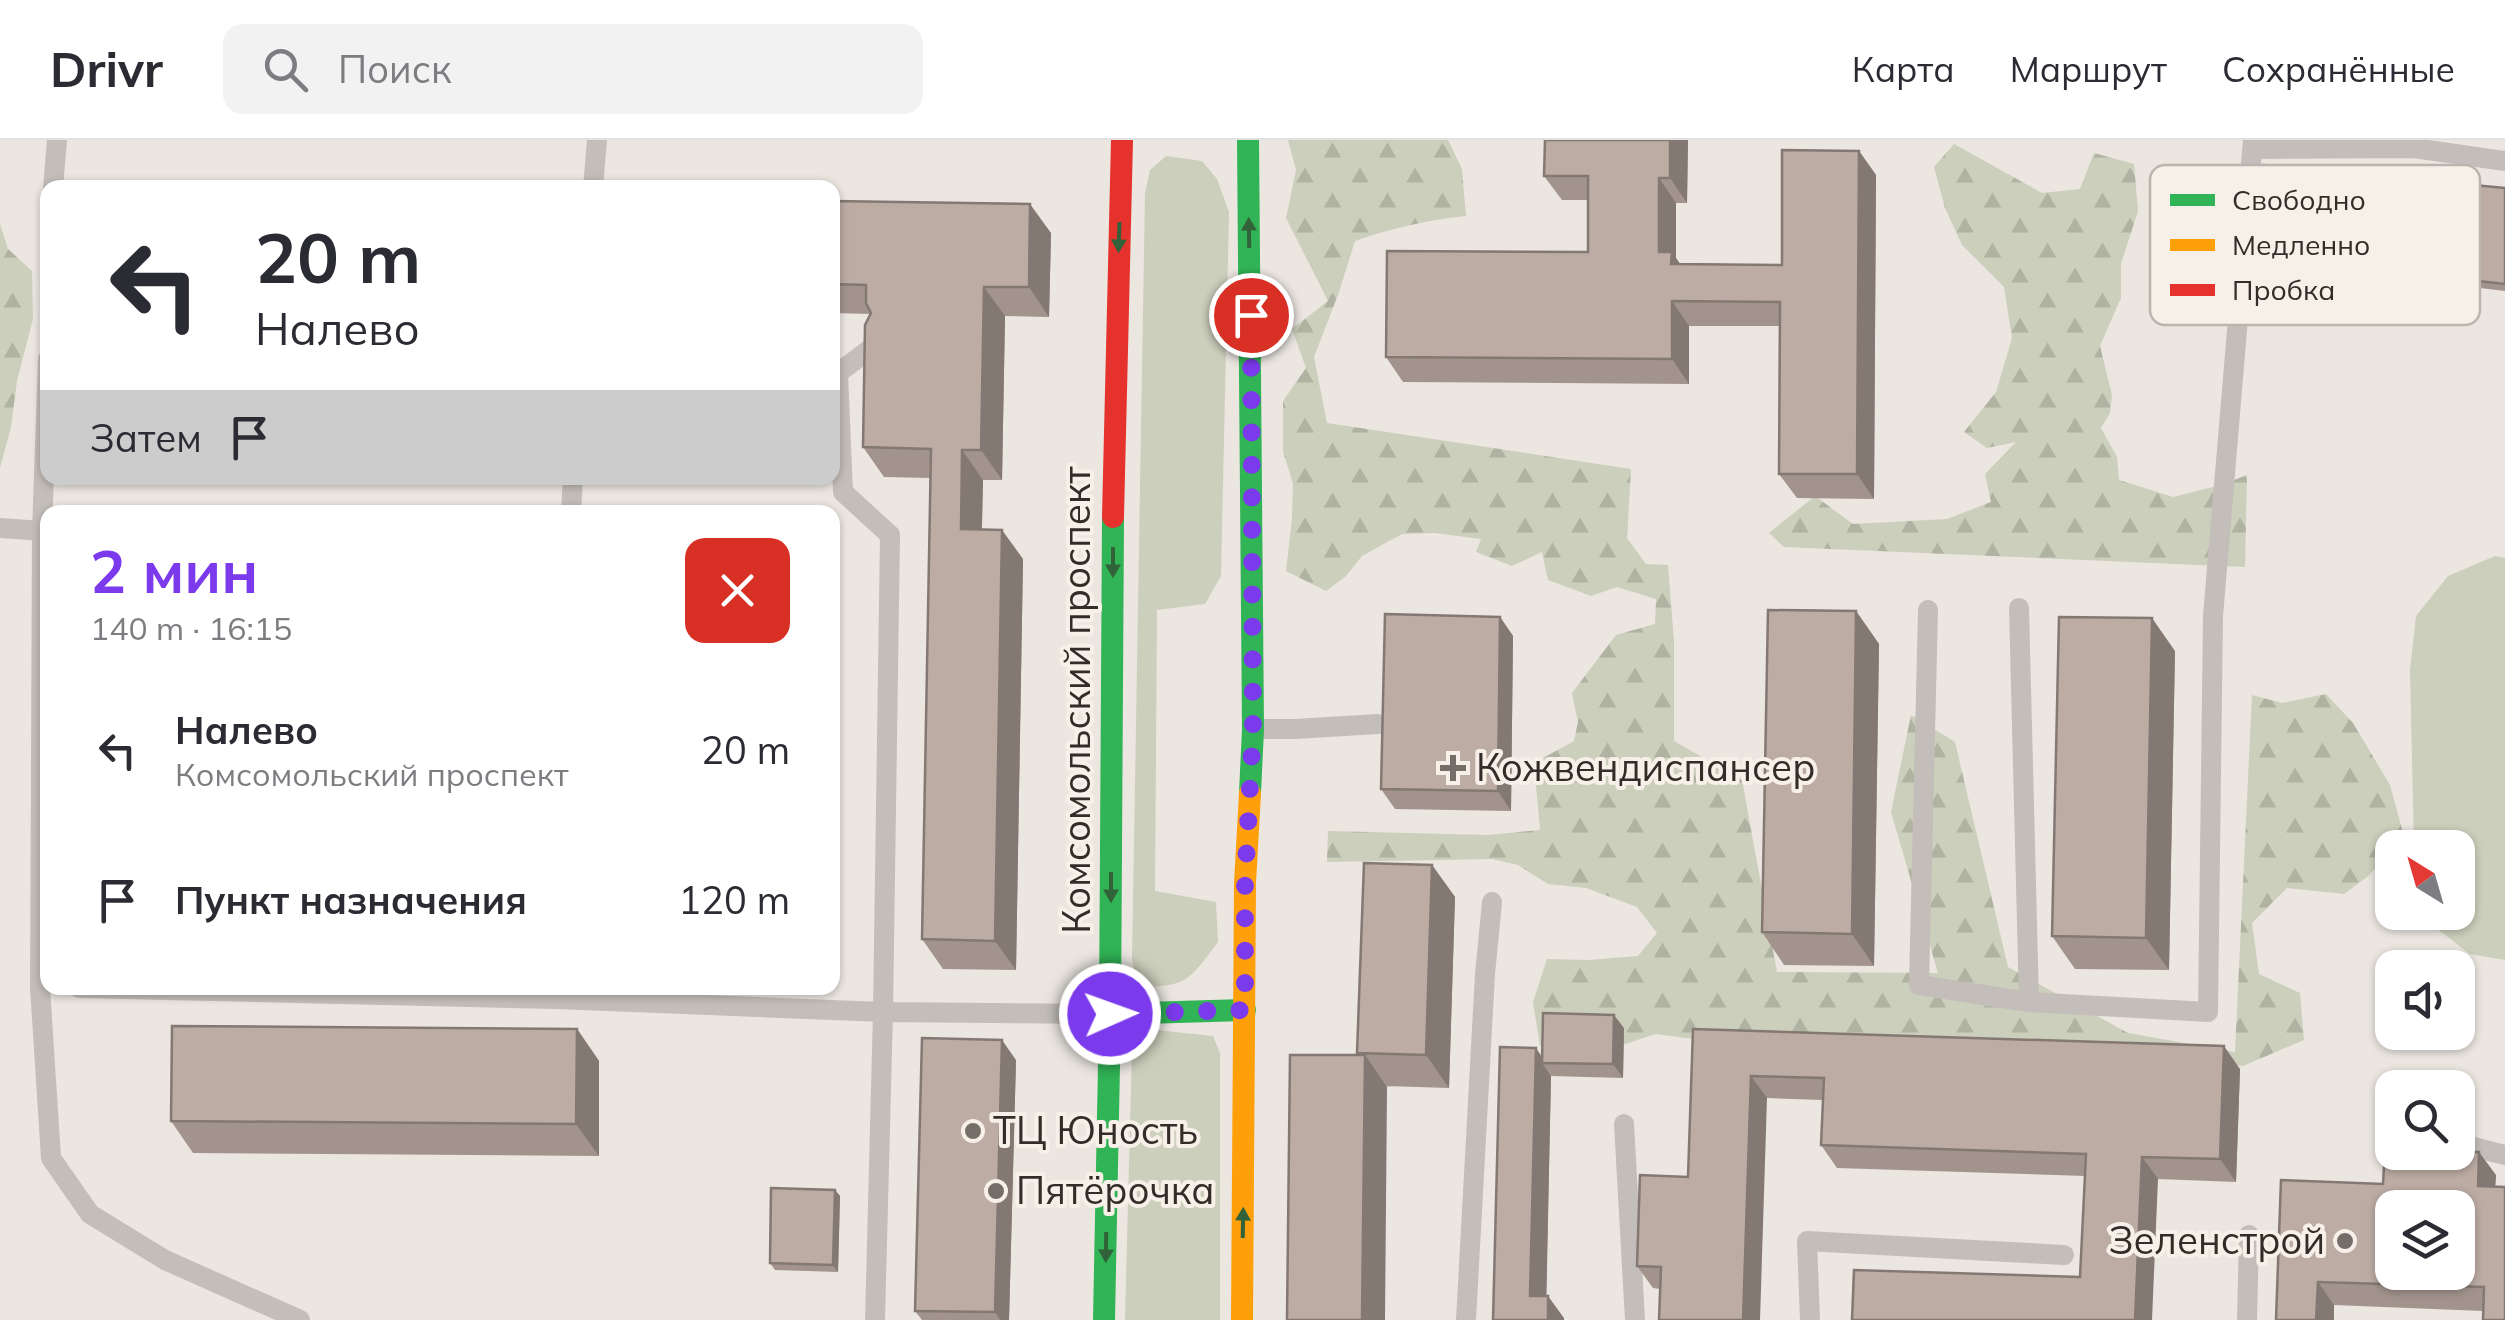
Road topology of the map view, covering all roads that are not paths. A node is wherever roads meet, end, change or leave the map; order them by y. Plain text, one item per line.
1 (57, 140) edge
2 (597, 140) edge
3 (1122, 140) edge
4 (1248, 140) edge
5 (2253, 144) edge
6 (2505, 161) edge
7 (54, 180) edge
8 (594, 180) edge
9 (2238, 325) edge
10 (878, 343) edge
11 (840, 370) edge
12 (840, 447) edge
13 (0, 528) edge
14 (40, 531) edge
15 (2019, 608) dead end
16 (1928, 610) dead end
17 (1378, 724) edge
18 (1253, 729) junction
19 (1492, 902) dead end
20 (44, 995) edge
21 (590, 995) edge
22 (2029, 1002) junction
23 (1245, 1010) junction
24 (883, 1012) junction
25 (1110, 1014) junction
26 (1624, 1124) dead end
27 (2475, 1147) edge
28 (2505, 1155) edge
29 (2249, 1236) dead end
30 (2064, 1255) dead end
31 (300, 1320) edge
32 (875, 1320) edge
33 (1104, 1320) edge
34 (1242, 1320) edge
35 (1466, 1320) edge
36 (1636, 1320) edge
37 (1810, 1320) edge
38 (2247, 1320) edge

1 - 7 lane
2 - 8 lane
3 -> 25 main road, Комсомольский проспект
18 -> 4 main road
5 - 6 lane
9 - 22 lane
10 - 11 lane
12 - 24 lane
13 - 14 lane
15 - 22 lane
16 - 22 lane
17 - 18 lane
18 - 23 main road
19 - 35 lane
20 - 31 lane
21 - 24 lane
23 - 25 main road
34 -> 23 main road
24 - 25 lane
24 - 32 lane
25 -> 33 main road, Комсомольский проспект
26 - 36 lane
27 - 28 lane
29 - 38 lane
30 - 37 lane

